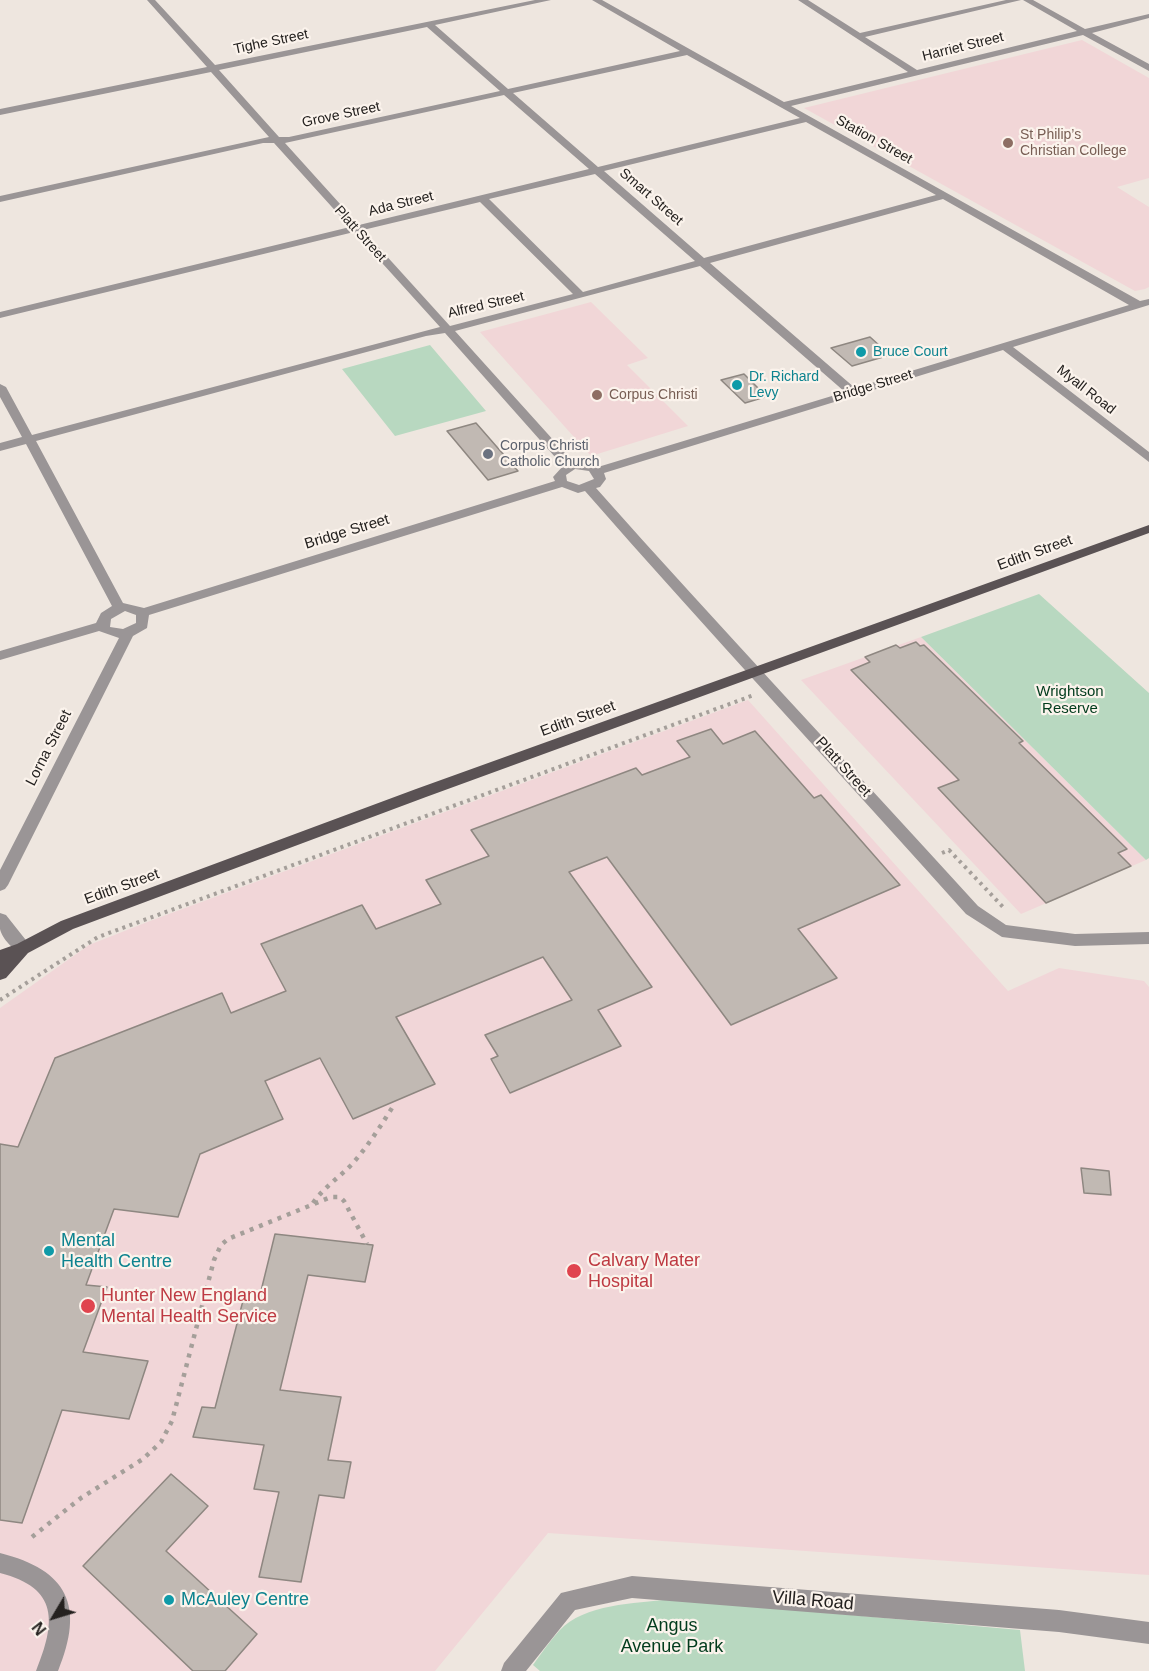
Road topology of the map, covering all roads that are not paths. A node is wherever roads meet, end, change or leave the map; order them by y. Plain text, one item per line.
1 (151, 0) edge
2 (547, 0) edge
3 (596, 0) edge
4 (802, 0) edge
5 (1017, 0) edge
6 (1027, 0) edge
7 (1149, 16) edge
8 (428, 24) junction
9 (1084, 32) junction
10 (858, 36) junction
11 (687, 52) junction
12 (213, 68) junction
13 (1149, 68) edge
14 (916, 73) junction
15 (507, 92) junction
16 (783, 105) junction
17 (0, 112) edge
18 (808, 119) junction
19 (277, 141) junction
20 (597, 170) junction
21 (944, 196) junction
22 (482, 198) junction
23 (0, 199) edge
24 (356, 229) junction
25 (704, 263) junction
26 (581, 296) junction
27 (1143, 303) edge
28 (0, 315) edge
29 (445, 330) junction
30 (1005, 346) junction
31 (0, 387) edge
32 (853, 393) junction
33 (29, 440) junction
34 (0, 447) edge
35 (1149, 458) edge
36 (571, 467) junction
37 (597, 471) junction
38 (562, 483) junction
39 (589, 488) junction
40 (1149, 529) edge
41 (119, 608) junction
42 (142, 613) junction
43 (103, 625) junction
44 (128, 633) junction
45 (0, 656) edge
46 (756, 672) junction
47 (1, 882) edge
48 (0, 919) edge
49 (1149, 938) edge
50 (23, 948) junction
51 (0, 956) edge
52 (0, 974) edge
53 (0, 1563) edge
54 (1149, 1633) edge
55 (47, 1671) edge
56 (512, 1671) edge

1 - 12 street, Platt Street
2 - 8 street, Tighe Street
3 - 11 street, Station Street
4 - 10 street
5 - 10 street
6 - 9 street
7 - 9 street, Harriet Street
8 - 12 street, Tighe Street
8 - 15 street, Smart Street
9 - 13 street
9 - 14 street, Harriet Street
10 - 14 street
11 - 15 street, Grove Street
11 - 16 street, Station Street
12 - 17 street, Tighe Street
12 - 19 street, Platt Street
14 - 16 street, Harriet Street
15 - 19 street, Grove Street
15 - 20 street, Smart Street
16 - 18 street, Station Street
18 - 20 street, Ada Street
18 - 21 street, Station Street
19 - 23 street, Grove Street
19 - 24 street, Platt Street
20 - 22 street, Ada Street
20 - 25 street, Smart Street
21 - 25 street, Alfred Street
21 - 27 street, Station Street
22 - 24 street, Ada Street
22 - 26 street
24 - 28 street, Ada Street
24 - 29 street, Platt Street
25 - 26 street, Alfred Street
25 - 32 street, Smart Street
26 - 29 street, Alfred Street
27 - 30 street, Bridge Street
29 - 33 street, Alfred Street
29 - 36 street, Platt Street
30 - 32 street, Bridge Street
30 - 35 street, Myall Road
31 - 33 street
32 - 37 street, Bridge Street
33 - 34 street, Alfred Street
33 - 41 street
36 - 37 street
36 - 38 street
37 - 39 street
38 - 39 street
38 - 42 street, Bridge Street
39 - 46 street, Platt Street
40 - 46 main road, Edith Street
41 - 42 street
41 - 43 street
42 - 44 street
43 - 44 street
43 - 45 street
44 - 47 street, Lorna Street
46 - 49 street, Platt Street
46 - 50 main road, Edith Street
48 - 50 street
50 - 51 main road
50 - 52 main road
53 - 55 street
54 - 56 street, Villa Road

